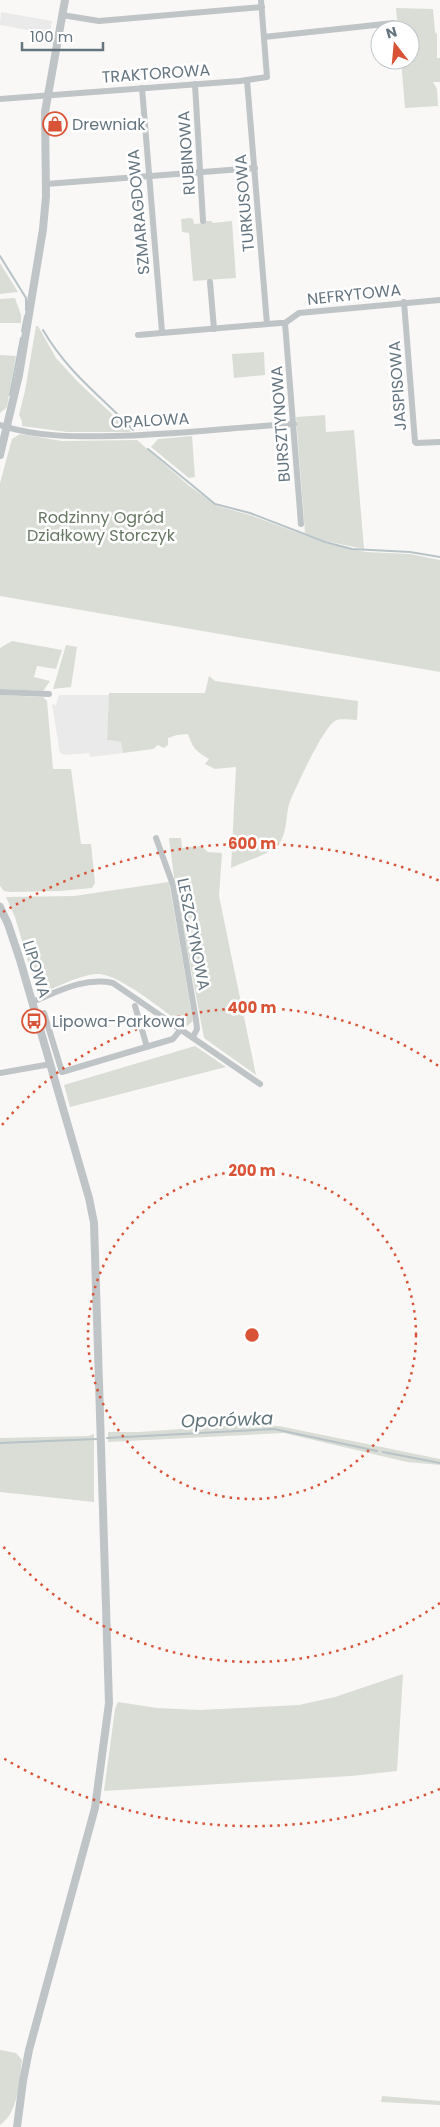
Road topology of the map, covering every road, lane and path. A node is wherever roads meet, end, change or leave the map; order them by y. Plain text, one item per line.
1 (65, 0) edge
2 (261, 3) edge
3 (62, 15) junction
4 (370, 26) edge
5 (264, 37) junction
6 (248, 80) junction
7 (195, 84) junction
8 (142, 88) junction
9 (47, 95) junction
10 (0, 99) edge
11 (255, 168) junction
12 (201, 172) junction
13 (148, 177) junction
14 (46, 184) junction
15 (203, 221) dead end
16 (210, 282) dead end
17 (440, 300) edge
18 (404, 302) junction
19 (285, 323) junction
20 (267, 324) junction
21 (214, 329) junction
22 (162, 332) junction
23 (138, 335) dead end
24 (294, 424) junction
25 (4, 426) edge
26 (440, 442) edge
27 (0, 455) edge
28 (301, 524) dead end
29 (0, 692) edge
30 (49, 694) dead end
31 (156, 838) dead end
32 (0, 909) edge
33 (32, 1002) junction
34 (135, 1006) dead end
35 (44, 1013) dead end
36 (181, 1029) junction
37 (193, 1037) junction
38 (147, 1047) junction
39 (51, 1067) junction
40 (0, 1073) edge
41 (260, 1084) dead end
42 (17, 2127) edge

1 - 3 street
2 - 3 street
2 - 5 street
3 - 9 street
4 - 5 street
5 - 6 street, TRAKTOROWA
6 - 7 street, TRAKTOROWA
6 - 11 street, TURKUSOWA
7 - 8 street, TRAKTOROWA
7 - 12 street, RUBINOWA
8 - 9 street, TRAKTOROWA
8 - 13 street, SZMARAGDOWA
9 - 10 street, TRAKTOROWA
9 - 14 street
11 - 12 street
11 - 20 street, TURKUSOWA
12 - 13 street
12 - 15 street, RUBINOWA
13 - 14 street
13 - 22 street, SZMARAGDOWA
14 - 25 street
16 - 21 street
17 - 18 street, NEFRYTOWA
18 - 19 street, NEFRYTOWA
18 - 26 street, JASPISOWA
19 - 20 street, NEFRYTOWA
19 - 24 street, BURSZTYNOWA
20 - 21 street, NEFRYTOWA
21 - 22 street, NEFRYTOWA
22 - 23 street, NEFRYTOWA
24 - 25 street, OPALOWA
24 - 28 street, BURSZTYNOWA
25 - 27 street
29 - 30 street
31 - 37 street, LESZCZYNOWA
32 - 33 street, LIPOWA
33 - 36 street
33 - 39 street, LIPOWA
34 - 38 street
35 - 38 street
36 - 37 street
36 - 38 street
37 - 41 street
39 - 40 street
39 - 42 street, LIPOWA

